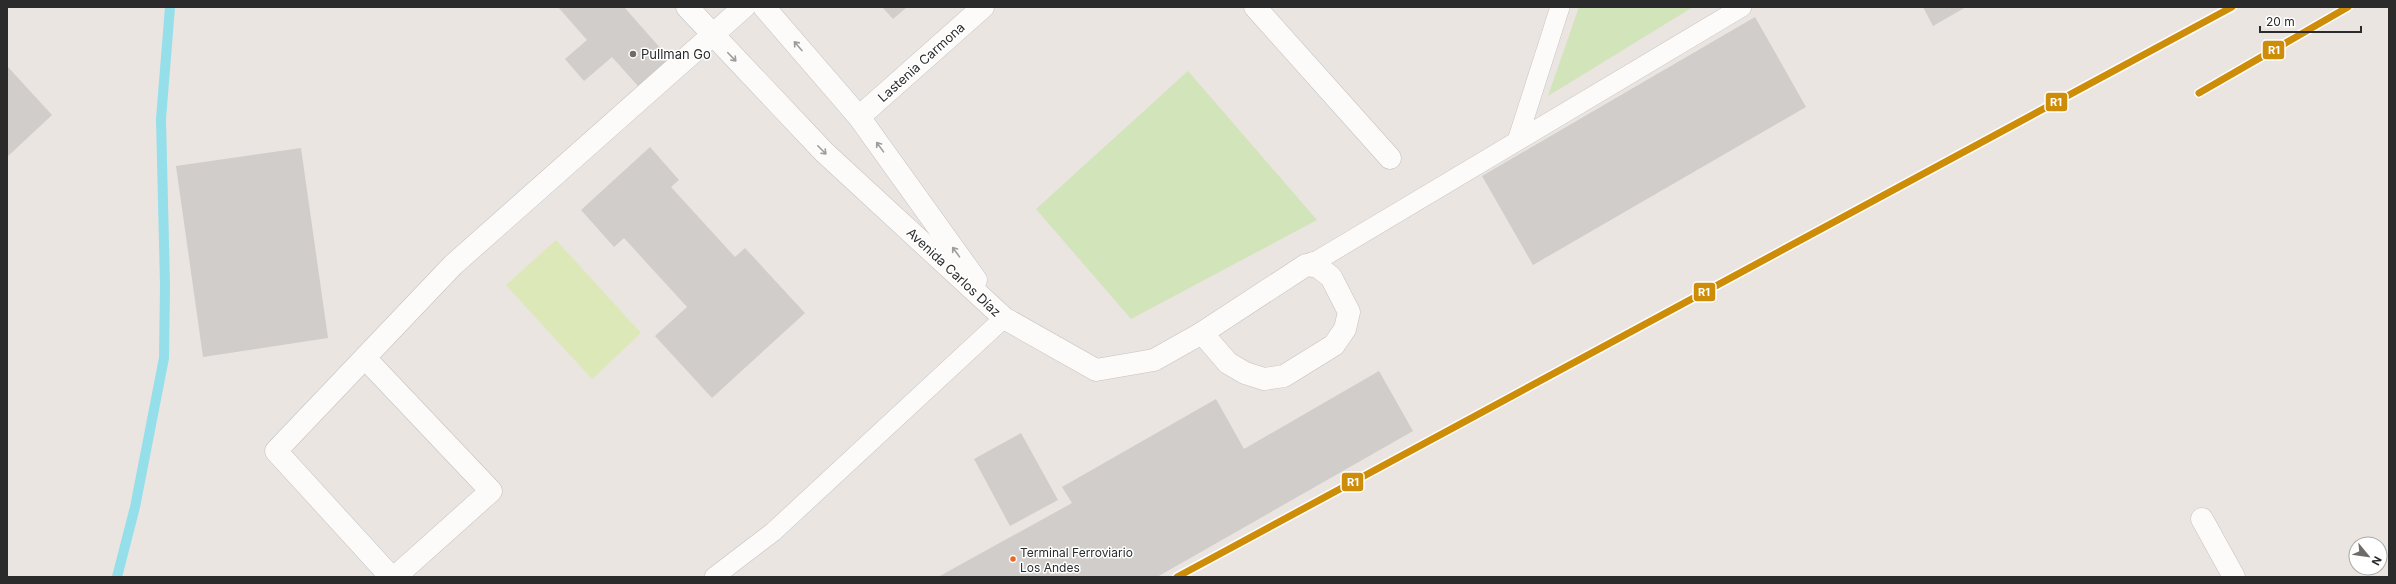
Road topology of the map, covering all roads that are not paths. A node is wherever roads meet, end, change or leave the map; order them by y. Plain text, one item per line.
1 (687, 7) edge
2 (744, 7) edge
3 (764, 7) edge
4 (983, 7) edge
5 (1255, 7) edge
6 (1560, 7) edge
7 (1742, 7) edge
8 (712, 35) junction
9 (859, 117) junction
10 (1517, 141) junction
11 (1390, 158) dead end
12 (1313, 262) junction
13 (1004, 318) junction
14 (1202, 333) junction
15 (365, 358) junction
16 (2202, 519) dead end
17 (391, 577) edge
18 (395, 577) edge
19 (714, 577) edge
20 (2234, 577) edge

1 - 8 street, Avenida Carlos Díaz
2 - 8 street
9 -> 3 street, Avenida Carlos Díaz
4 - 9 street, Lastenia Carmona
5 - 11 street
6 - 10 lane
7 - 10 lane
8 -> 13 street, Avenida Carlos Díaz
8 - 15 street
13 -> 9 street, Avenida Carlos Díaz
10 - 12 lane
12 - 14 street
12 - 14 street
13 - 14 street
13 - 19 lane
15 - 17 street
15 - 18 street
16 - 20 street

